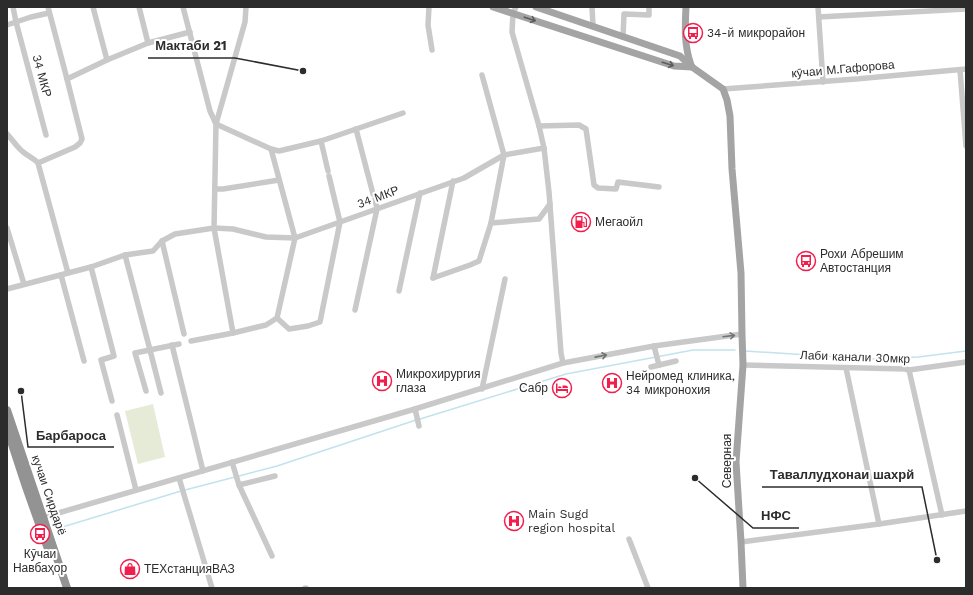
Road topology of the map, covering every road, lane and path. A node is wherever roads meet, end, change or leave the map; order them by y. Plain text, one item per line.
1 (13, 7) edge
2 (93, 7) edge
3 (139, 7) edge
4 (183, 7) edge
5 (246, 7) edge
6 (429, 7) edge
7 (493, 7) edge
8 (536, 7) edge
9 (592, 7) edge
10 (649, 7) edge
11 (686, 7) edge
12 (818, 7) edge
13 (966, 9) edge
14 (48, 10) edge
15 (514, 10) edge
16 (819, 17) junction
17 (16, 22) junction
18 (7, 25) edge
19 (593, 26) junction
20 (190, 32) junction
21 (623, 36) junction
22 (148, 43) junction
23 (650, 45) junction
24 (686, 47) junction
25 (432, 50) dead end
26 (672, 53) junction
27 (645, 57) junction
28 (107, 60) junction
29 (692, 67) junction
30 (963, 69) edge
31 (482, 75) dead end
32 (67, 79) junction
33 (823, 82) junction
34 (722, 89) junction
35 (403, 113) dead end
36 (216, 124) junction
37 (538, 126) junction
38 (356, 129) junction
39 (7, 134) edge
40 (46, 135) dead end
41 (321, 141) junction
42 (966, 146) edge
43 (544, 148) junction
44 (271, 149) junction
45 (504, 155) junction
46 (38, 163) junction
47 (279, 180) junction
48 (453, 181) junction
49 (659, 187) dead end
50 (215, 189) junction
51 (420, 193) junction
52 (550, 204) junction
53 (377, 209) junction
54 (340, 222) junction
55 (491, 223) junction
56 (7, 228) edge
57 (214, 228) junction
58 (295, 238) junction
59 (162, 241) junction
60 (125, 255) junction
61 (91, 267) junction
62 (68, 273) junction
63 (61, 275) junction
64 (505, 279) dead end
65 (24, 284) junction
66 (7, 289) edge
67 (398, 291) dead end
68 (355, 310) dead end
69 (277, 318) junction
70 (233, 333) junction
71 (184, 334) dead end
72 (742, 334) junction
73 (191, 341) dead end
74 (179, 344) dead end
75 (172, 345) junction
76 (654, 346) junction
77 (150, 350) junction
78 (657, 360) junction
79 (84, 361) dead end
80 (676, 361) dead end
81 (966, 362) edge
82 (563, 363) junction
83 (744, 365) junction
84 (651, 367) dead end
85 (846, 368) junction
86 (909, 370) junction
87 (482, 389) junction
88 (146, 391) dead end
89 (161, 394) dead end
90 (112, 401) dead end
91 (415, 409) junction
92 (7, 410) edge
93 (117, 415) dead end
94 (419, 426) dead end
95 (7, 429) edge
96 (232, 462) junction
97 (203, 471) junction
98 (275, 476) dead end
99 (179, 478) junction
100 (239, 485) junction
101 (136, 490) junction
102 (966, 511) edge
103 (942, 515) junction
104 (41, 518) junction
105 (879, 524) junction
106 (629, 539) dead end
107 (741, 542) junction
108 (272, 556) dead end
109 (62, 588) edge
110 (67, 588) edge
111 (212, 588) edge
112 (648, 588) edge
113 (742, 588) edge

1 - 17 street, 34 МКР
2 - 28 street
3 - 22 street
4 - 20 street
5 - 36 street
6 - 25 street
7 - 15 main road
8 - 19 main road
9 - 19 street
10 - 21 street
11 - 24 main road
12 - 16 street
13 - 16 street
14 - 17 street
14 - 32 street
15 -> 27 main road
15 - 37 street
16 - 33 street
17 - 18 street
17 - 40 street, 34 МКР
19 - 21 main road
20 - 22 street
20 - 36 street
21 - 23 main road
22 - 28 street
23 - 26 main road
23 - 27 main road
24 - 26 main road
24 - 29 main road
26 - 29 main road
27 -> 29 main road
28 - 32 street
29 - 34 main road
30 - 33 street, кӯчаи М.Гафорова
30 - 42 street
31 - 45 street
32 - 46 street
33 - 34 street, кӯчаи М.Гафорова
34 - 72 main road, Северная
35 - 38 street
36 - 44 street
36 - 50 street
37 - 43 street
37 - 49 street
38 - 41 street
38 - 53 street
39 - 46 street
41 - 44 street
41 - 54 street
43 - 45 street, 34 МКР
43 - 52 street
44 - 47 street
45 - 48 street, 34 МКР
45 - 55 street
46 - 62 street
47 - 50 street
47 - 58 street
48 - 51 street, 34 МКР
48 - 55 street
50 - 57 street
51 - 53 street, 34 МКР
51 - 67 street
52 - 55 street
52 - 82 street
53 - 54 street, 34 МКР
53 - 68 street
54 - 58 street, 34 МКР
54 - 69 street
56 - 65 street
57 - 58 street
57 - 59 street
57 - 70 street
58 - 69 street
59 - 60 street
59 - 71 street
60 - 61 street
60 - 77 street
61 - 62 street
61 - 90 street
62 - 63 street
63 - 65 street
63 - 79 street
64 - 87 street
65 - 66 street
69 - 70 street
70 - 73 street
76 -> 72 street
72 - 83 main road, Северная
74 - 75 street
75 - 77 street
75 - 97 street
76 - 78 street
82 -> 76 street
77 - 88 street
77 - 89 street
78 - 80 street
78 - 84 street
81 - 86 street, Лаби канали 30мкр
82 - 87 street
83 - 85 street, Лаби канали 30мкр
83 - 107 main road, Северная
85 - 86 street, Лаби канали 30мкр
85 - 105 street
86 - 103 street
87 - 91 street
91 - 94 street
91 - 96 street
92 - 104 highway, кучаи Сирдарё
93 - 101 street
95 - 104 highway
96 - 97 street
96 - 100 street
97 - 99 street
98 - 100 street
99 - 101 street
99 - 111 street
100 - 108 street
101 - 104 street
102 - 103 street
103 - 105 street
104 - 109 highway
104 - 110 highway, кучаи Сирдарё
105 - 107 street
106 - 112 street
107 - 113 main road, Северная

